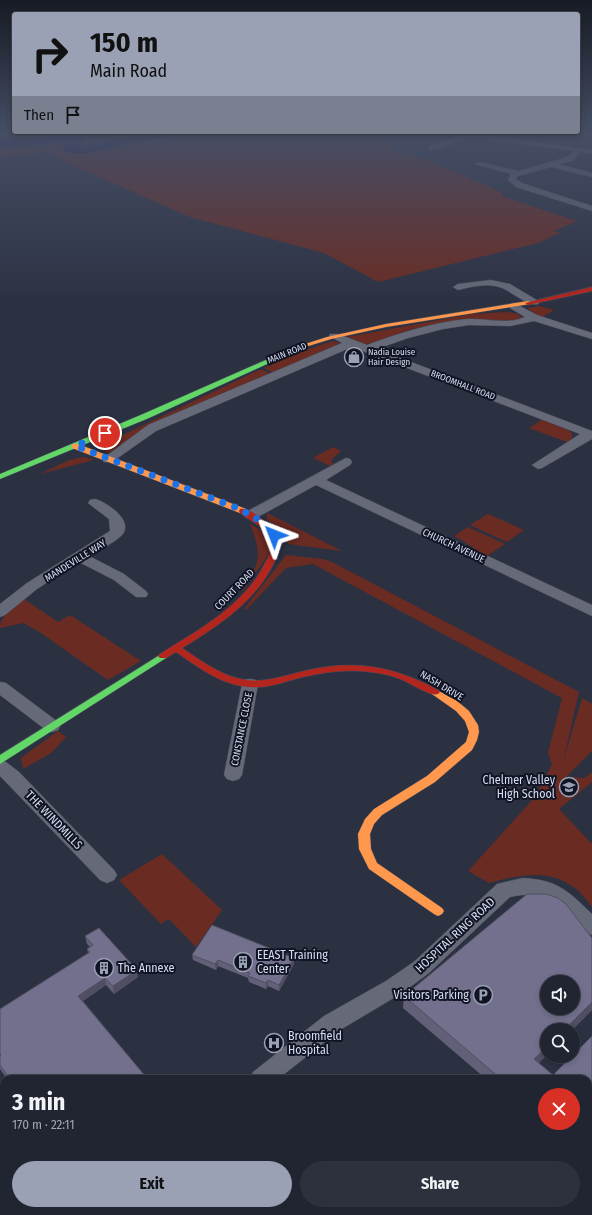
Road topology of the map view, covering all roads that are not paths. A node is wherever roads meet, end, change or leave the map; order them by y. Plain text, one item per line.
1 (530, 189) edge
2 (592, 209) edge
3 (458, 287) dead end
4 (592, 289) edge
5 (535, 302) junction
6 (514, 306) junction
7 (533, 317) junction
8 (334, 336) junction
9 (592, 336) edge
10 (351, 343) junction
11 (367, 349) junction
12 (590, 434) edge
13 (76, 446) junction
14 (108, 459) junction
15 (346, 462) dead end
16 (538, 465) dead end
17 (0, 477) edge
18 (316, 480) junction
19 (95, 502) dead end
20 (251, 515) junction
21 (80, 557) junction
22 (141, 594) dead end
23 (592, 611) edge
24 (0, 612) edge
25 (177, 649) junction
26 (250, 684) junction
27 (0, 686) edge
28 (52, 726) junction
29 (0, 760) edge
30 (0, 766) edge
31 (233, 775) dead end
32 (106, 875) dead end
33 (438, 911) dead end
34 (592, 927) edge
35 (266, 1075) edge

1 - 2 street
3 - 5 street
4 - 5 street, MAIN ROAD
5 - 6 street, MAIN ROAD
6 - 7 street
6 - 8 street, MAIN ROAD
7 - 9 street
7 - 11 street
8 - 10 street, BROOMHALL ROAD
8 - 13 street, MAIN ROAD
10 - 11 street, BROOMHALL ROAD
10 - 14 street, MAIN ROAD
11 - 12 street, BROOMHALL ROAD
12 - 16 street
13 - 14 street, COURT ROAD
13 - 17 street, MAIN ROAD
14 - 20 street, COURT ROAD
15 - 18 street
18 - 20 street
18 - 23 street, CHURCH AVENUE
19 - 21 street, MANDEVILLE WAY
20 - 25 street, COURT ROAD
21 - 22 street
21 - 24 street, MANDEVILLE WAY
25 - 26 street, NASH DRIVE
25 - 28 street, COURT ROAD
26 - 31 street, CONSTANCE CLOSE
26 - 33 street, NASH DRIVE
27 - 28 street
28 - 29 street, COURT ROAD
30 - 32 street, THE WINDMILLS
34 - 35 street, HOSPITAL RING ROAD

